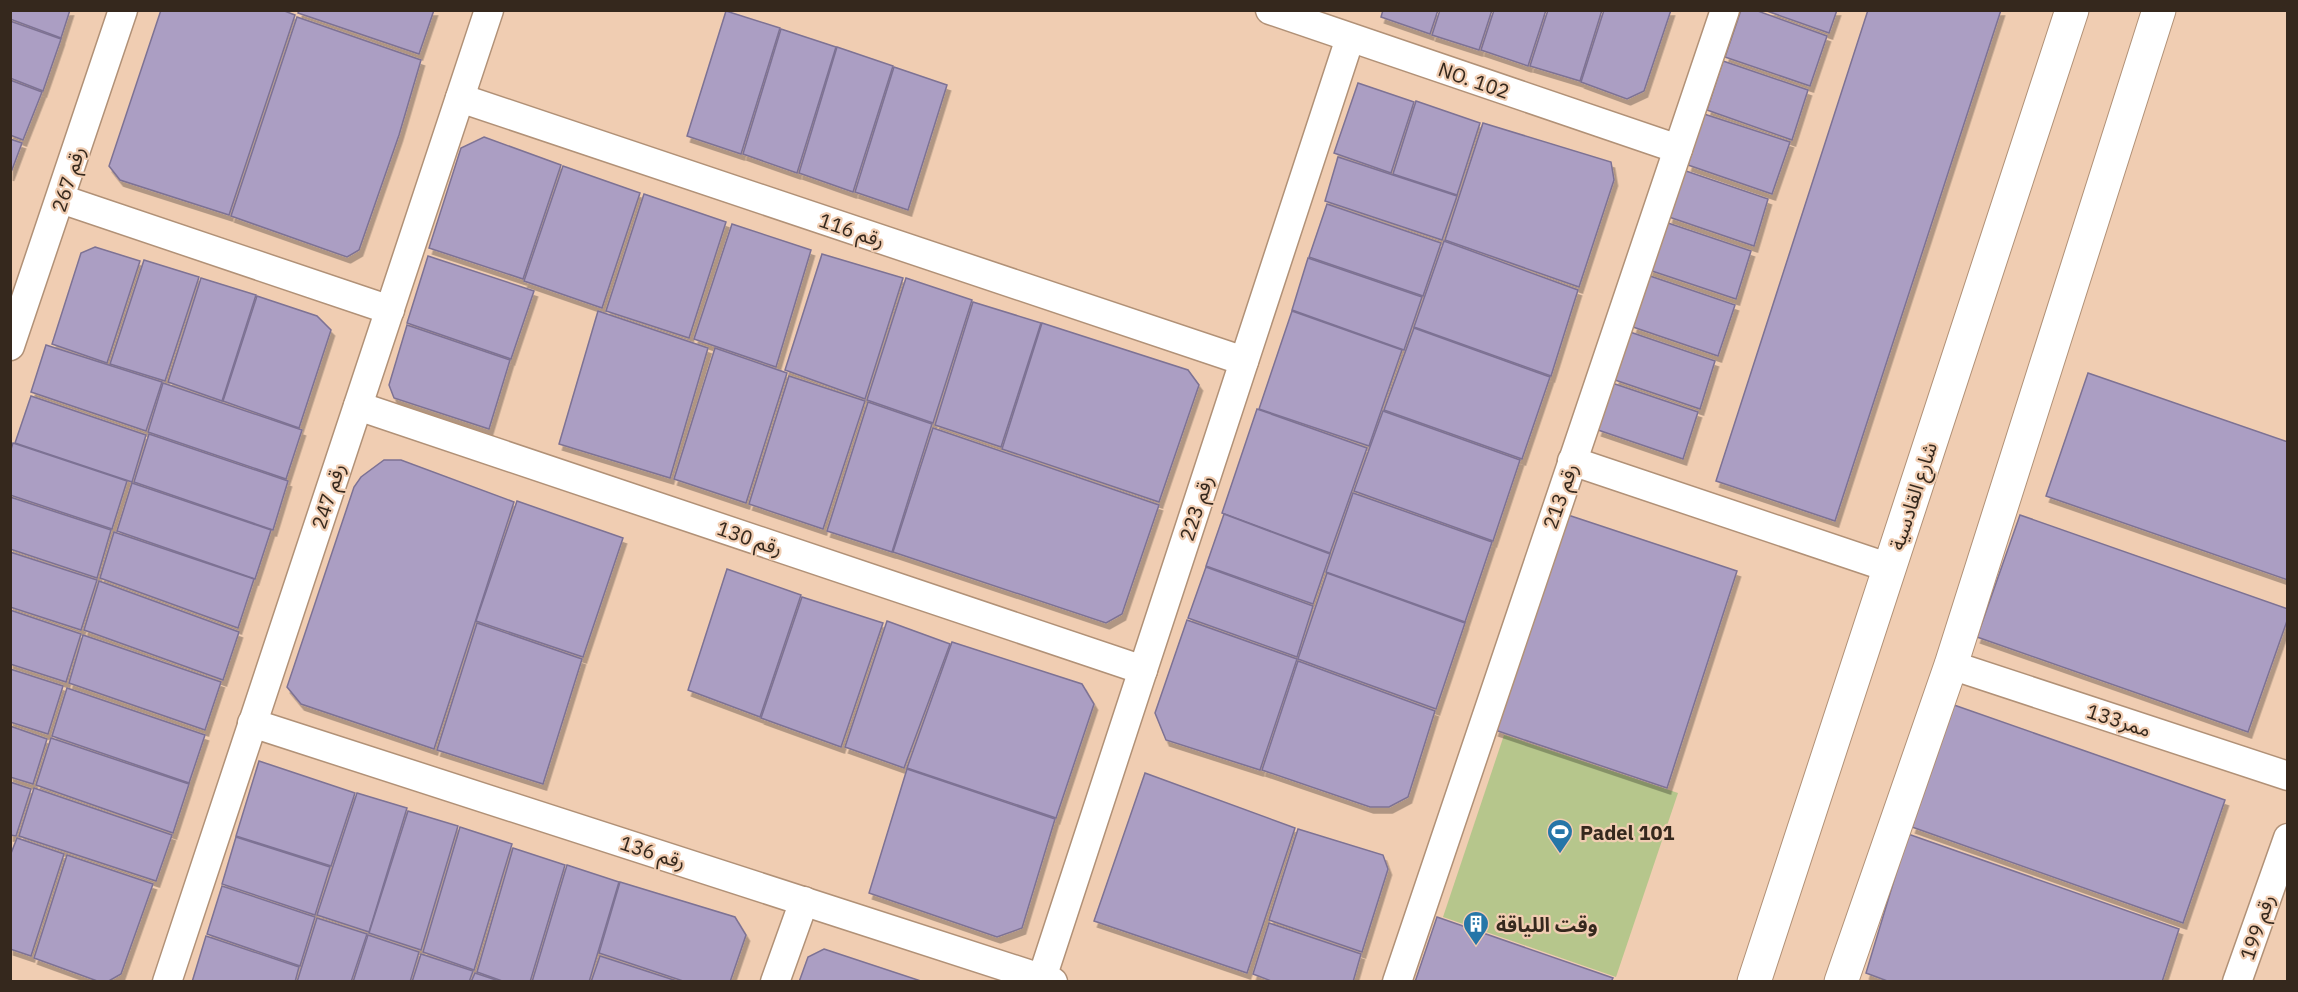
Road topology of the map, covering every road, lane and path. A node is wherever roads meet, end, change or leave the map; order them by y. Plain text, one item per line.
1 (123, 10) edge
2 (489, 10) edge
3 (1270, 10) edge
4 (1725, 10) edge
5 (2072, 10) edge
6 (2159, 10) edge
7 (1350, 38) junction
8 (459, 98) junction
9 (1678, 149) junction
10 (61, 199) junction
11 (19, 295) edge
12 (390, 310) junction
13 (10, 346) edge
14 (1244, 361) junction
15 (358, 406) junction
16 (1572, 461) junction
17 (1890, 568) junction
18 (1951, 664) junction
19 (1143, 670) junction
20 (252, 723) junction
21 (2288, 776) edge
22 (2288, 838) edge
23 (804, 901) junction
24 (1048, 980) edge
25 (167, 981) edge
26 (775, 981) edge
27 (1397, 981) edge
28 (1754, 981) edge
29 (1841, 981) edge
30 (2238, 981) edge

1 - 10 street, رقم 267
2 - 8 street, رقم 247
3 - 7 street, NO. 102
4 - 9 street, رقم 213
5 - 17 street, شارع القادسية
6 - 18 street
7 - 9 street, NO. 102
7 - 14 street, رقم 223
8 - 12 street, رقم 247
8 - 14 street, رقم 116
9 - 16 street, رقم 213
10 - 11 street, رقم 267
10 - 12 street
11 - 13 street, رقم 267
12 - 15 street, رقم 247
14 - 19 street, رقم 223
15 - 19 street, رقم 130
15 - 20 street, رقم 247
16 - 17 street
16 - 27 street, رقم 213
17 - 28 street, شارع القادسية
18 - 21 street, ممر133
18 - 29 street
19 - 24 street, رقم 223
20 - 23 street, رقم 136
20 - 25 street, رقم 247
22 - 30 street, رقم 199
23 - 24 street, رقم 136
23 - 26 street

